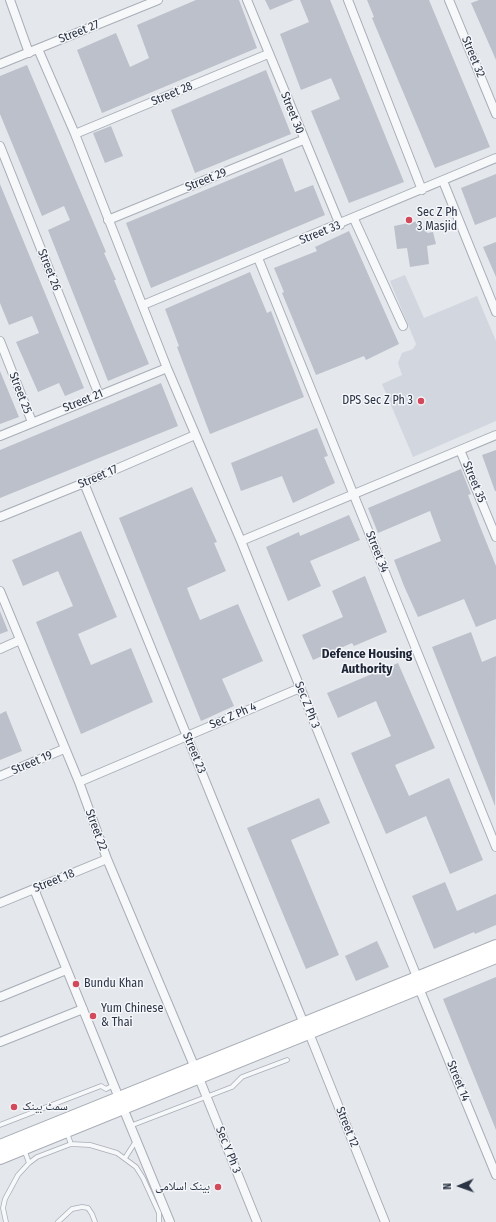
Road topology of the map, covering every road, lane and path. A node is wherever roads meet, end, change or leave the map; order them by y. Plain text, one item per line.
1 (10, 0) edge
2 (158, 0) edge
3 (247, 0) edge
4 (348, 0) edge
5 (449, 0) edge
6 (38, 49) junction
7 (29, 53) junction
8 (268, 54) junction
9 (0, 64) edge
10 (496, 114) edge
11 (75, 134) junction
12 (303, 140) junction
13 (0, 146) edge
14 (496, 158) edge
15 (442, 181) junction
16 (422, 190) junction
17 (354, 219) junction
18 (108, 220) junction
19 (340, 224) junction
20 (258, 258) junction
21 (143, 305) junction
22 (496, 312) edge
23 (402, 326) dead end
24 (0, 341) edge
25 (167, 368) junction
26 (99, 395) junction
27 (32, 422) junction
28 (195, 434) junction
29 (496, 435) edge
30 (0, 436) edge
31 (460, 450) junction
32 (84, 484) junction
33 (354, 494) junction
34 (0, 517) edge
35 (496, 537) edge
36 (241, 541) junction
37 (0, 591) edge
38 (20, 640) junction
39 (0, 649) edge
40 (300, 688) junction
41 (187, 736) junction
42 (64, 749) junction
43 (0, 776) edge
44 (79, 782) junction
45 (496, 847) edge
46 (107, 860) junction
47 (34, 889) junction
48 (0, 903) edge
49 (496, 946) edge
50 (496, 957) edge
51 (66, 970) junction
52 (418, 983) junction
53 (0, 997) edge
54 (83, 1009) junction
55 (306, 1028) junction
56 (0, 1042) edge
57 (287, 1060) dead end
58 (197, 1073) junction
59 (114, 1086) junction
60 (206, 1097) junction
61 (121, 1103) junction
62 (0, 1125) edge
63 (130, 1126) junction
64 (66, 1131) junction
65 (137, 1141) junction
66 (72, 1144) junction
67 (0, 1146) edge
68 (24, 1148) junction
69 (0, 1158) edge
70 (125, 1158) junction
71 (29, 1163) junction
72 (496, 1175) edge
73 (6, 1222) edge
74 (58, 1222) edge
75 (95, 1222) edge
76 (159, 1222) edge
77 (170, 1222) edge
78 (257, 1222) edge
79 (385, 1222) edge

1 - 7 street
2 - 6 street, Street 27
3 - 8 street, Street 30
4 - 16 street
5 - 10 street, Street 32
6 - 7 street, Street 27
6 - 11 street, Sec Z Ph 3
7 - 9 street, Street 27
8 - 11 street, Street 28
8 - 12 street, Street 30
11 - 18 street, Sec Z Ph 3
12 - 18 street, Street 29
12 - 19 street, Street 30
13 - 26 street, Street 26
14 - 15 street, Street 33
15 - 16 street, Street 33
15 - 22 street
16 - 17 street, Street 33
17 - 19 street, Street 33
17 - 23 street
18 - 21 street, Sec Z Ph 3
19 - 20 street, Street 33
20 - 21 street, Street 33
20 - 33 street, Street 34
21 - 25 street, Sec Z Ph 3
24 - 27 street, Street 25
25 - 26 street, Street 21
25 - 28 street, Sec Z Ph 3
26 - 27 street, Street 21
27 - 30 street, Street 21
28 - 32 street, Street 17
28 - 36 street, Sec Z Ph 3
29 - 31 street
31 - 33 street
31 - 35 street, Street 35
32 - 34 street, Street 17
32 - 41 street, Street 23
33 - 36 street
33 - 45 street, Street 34
36 - 40 street, Sec Z Ph 3
37 - 38 street, Street 22
38 - 39 street
38 - 42 street, Street 22
40 - 41 street, Sec Z Ph 4
40 - 52 street, Sec Z Ph 3
41 - 44 street, Sec Z Ph 4
41 - 55 street, Street 23
42 - 43 street, Street 19
42 - 44 street, Street 22
44 - 46 street, Street 22
46 - 47 street, Street 18
46 - 58 street, Street 22
47 - 48 street, Street 18
47 - 51 street
49 - 52 main road
50 - 52 main road
51 - 53 street
51 - 54 street
52 - 55 main road
52 - 72 street, Street 14
54 - 56 street
54 - 59 street
55 - 58 main road
55 - 79 street, Street 12
57 - 60 lane
58 - 60 street, Sec Y Ph 3
58 - 61 main road
59 - 61 street
59 - 62 lane
60 - 63 lane
60 - 78 street, Sec Y Ph 3
61 - 63 street
61 - 64 main road
61 - 67 main road
63 - 65 street
64 - 66 lane
64 - 68 main road
65 - 70 lane
65 - 77 street
66 - 70 lane
66 - 71 lane
68 - 69 main road
68 - 71 lane
70 - 76 lane
71 - 73 lane
74 - 75 lane

